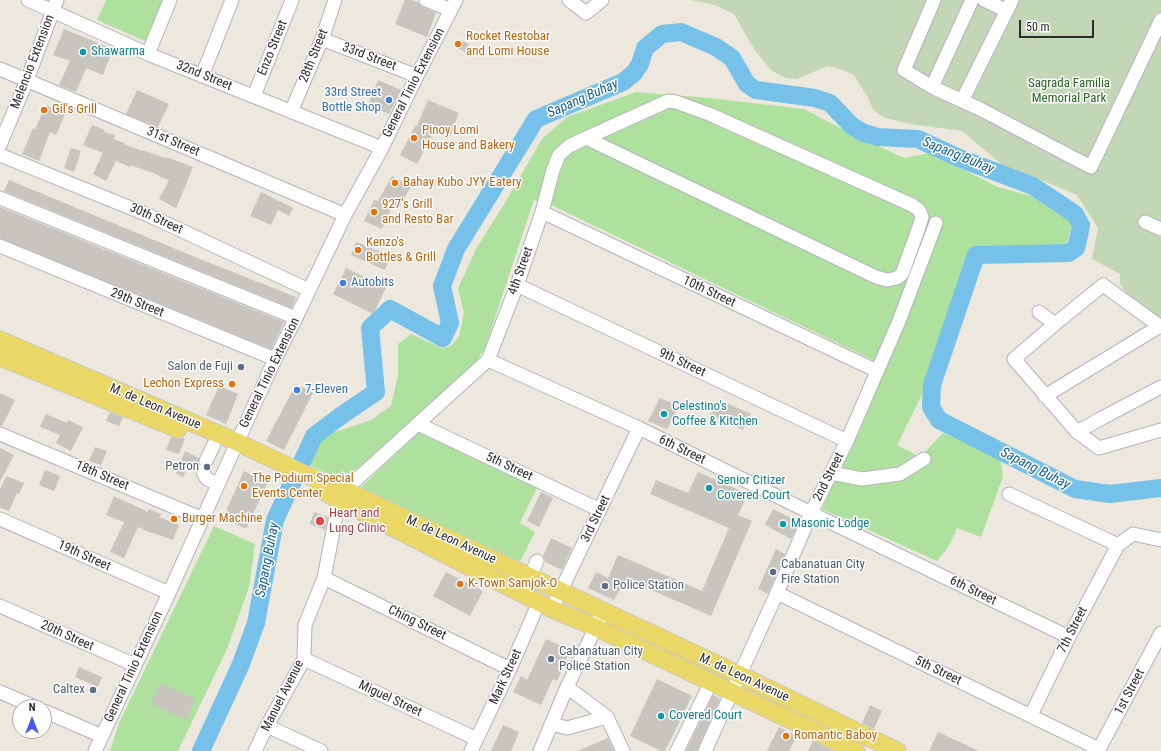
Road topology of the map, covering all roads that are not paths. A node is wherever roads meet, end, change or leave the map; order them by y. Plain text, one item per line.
1 (28, 0) edge
2 (170, 0) edge
3 (232, 0) edge
4 (292, 0) edge
5 (335, 0) edge
6 (426, 0) edge
7 (569, 0) edge
8 (602, 0) edge
9 (934, 0) edge
10 (972, 0) edge
11 (984, 0) edge
12 (54, 5) edge
13 (453, 5) edge
14 (1010, 6) edge
15 (1161, 20) edge
16 (322, 39) junction
17 (148, 54) junction
18 (0, 69) edge
19 (202, 76) junction
20 (417, 76) junction
21 (27, 80) junction
22 (932, 87) junction
23 (254, 96) junction
24 (962, 101) junction
25 (291, 112) junction
26 (586, 138) junction
27 (0, 145) edge
28 (382, 148) junction
29 (0, 155) edge
30 (0, 198) edge
31 (542, 212) junction
32 (345, 215) junction
33 (1145, 222) dead end
34 (936, 223) dead end
35 (1161, 229) edge
36 (0, 246) edge
37 (516, 285) junction
38 (309, 290) junction
39 (1039, 312) dead end
40 (296, 318) junction
41 (1054, 324) junction
42 (1161, 326) edge
43 (0, 340) edge
44 (0, 357) edge
45 (275, 359) junction
46 (488, 360) junction
47 (877, 371) junction
48 (1161, 387) edge
49 (1045, 396) junction
50 (418, 424) junction
51 (639, 428) junction
52 (1161, 430) edge
53 (1077, 432) junction
54 (0, 434) edge
55 (847, 441) junction
56 (214, 444) junction
57 (235, 447) junction
58 (924, 459) dead end
59 (832, 472) junction
60 (218, 484) junction
61 (1009, 494) dead end
62 (342, 495) junction
63 (600, 510) junction
64 (811, 513) junction
65 (0, 519) edge
66 (203, 519) junction
67 (1161, 540) edge
68 (1118, 545) junction
69 (537, 561) dead end
70 (530, 577) junction
71 (324, 578) junction
72 (561, 591) junction
73 (169, 593) junction
74 (777, 593) junction
75 (522, 594) junction
76 (546, 605) junction
77 (0, 606) edge
78 (603, 612) junction
79 (595, 627) junction
80 (1161, 633) edge
81 (1069, 637) junction
82 (304, 659) junction
83 (135, 665) junction
84 (510, 669) junction
85 (740, 675) junction
86 (711, 682) junction
87 (567, 687) junction
88 (732, 692) junction
89 (0, 693) edge
90 (15, 699) edge
91 (52, 714) edge
92 (1031, 716) junction
93 (607, 718) junction
94 (552, 724) junction
95 (267, 726) junction
96 (102, 736) junction
97 (474, 745) edge
98 (1099, 750) edge
99 (95, 751) edge
100 (255, 751) edge
101 (320, 751) edge
102 (540, 751) edge
103 (623, 751) edge
104 (677, 751) edge
105 (706, 751) edge
106 (856, 751) edge
107 (897, 751) edge

1 - 12 street, 32nd Street
2 - 17 street
3 - 19 street
4 - 23 street, Enzo Street
5 - 16 street, 28th Street
6 - 13 street
7 - 8 street
9 - 22 street
10 - 22 street
11 - 14 street
12 - 17 street, 32nd Street
12 - 21 street, Melencio Extension
13 - 20 street, General Tinio Extension
14 - 24 street
15 - 24 street
16 - 20 street, 33rd Street
16 - 25 street, 28th Street
17 - 19 street, 32nd Street
18 - 21 street, 31st Street
19 - 23 street, 32nd Street
20 - 28 street, General Tinio Extension
21 - 27 street, Melencio Extension
21 - 32 street, 31st Street
22 - 24 street
23 - 25 street, 32nd Street
25 - 28 street, 32nd Street
26 - 26 street, 4th Street
26 - 31 street, 4th Street
28 - 32 street, General Tinio Extension
29 - 38 street, 30th Street
30 - 40 street
31 - 37 street, 4th Street
31 - 47 street, 10th Street
32 - 38 street, General Tinio Extension
33 - 35 street
34 - 47 street, 2nd Street
36 - 45 street, 29th Street
37 - 46 street, 4th Street
37 - 55 street, 9th Street
38 - 40 street, General Tinio Extension
39 - 41 street
40 - 45 street, General Tinio Extension
41 - 42 street
41 - 49 street
42 - 49 street
43 - 57 main road, M. de Leon Avenue
44 - 56 main road, M. de Leon Avenue
45 - 57 street, General Tinio Extension
46 - 50 street, 4th Street
46 - 51 street, 6th Street
47 - 55 street, 2nd Street
48 - 53 street
49 - 53 street
50 - 62 street, 4th Street
50 - 63 street, 5th Street
51 - 63 street, 3rd Street
51 - 64 street, 6th Street
52 - 53 street
54 - 66 street, 18th Street
55 - 59 street, 2nd Street
56 - 57 main road, M. de Leon Avenue
56 - 60 street
57 - 60 street, General Tinio Extension
57 - 62 main road, M. de Leon Avenue
58 - 59 street
59 - 64 street, 2nd Street
60 - 66 street, General Tinio Extension
61 - 68 street
62 - 70 main road, M. de Leon Avenue
62 - 71 street, Manuel Avenue
62 - 75 main road, M. de Leon Avenue
63 - 72 street, 3rd Street
64 - 74 street, 2nd Street
64 - 81 street, 6th Street
65 - 73 street, 19th Street
66 - 73 street, General Tinio Extension
67 - 68 street
68 - 81 street, 7th Street
69 - 70 street
70 - 72 main road, M. de Leon Avenue
70 - 75 street
71 - 82 street, Manuel Avenue
71 - 84 street, Ching Street
72 - 76 street, 3rd Street
72 - 78 main road, M. de Leon Avenue
73 - 83 street, General Tinio Extension
74 - 85 street, 2nd Street
74 - 92 street, 5th Street
75 - 76 main road, M. de Leon Avenue
76 - 79 main road, M. de Leon Avenue
76 - 84 street, Mark Street
77 - 83 street, 20th Street
78 - 79 street
78 - 85 main road, M. de Leon Avenue
79 - 86 main road, M. de Leon Avenue
79 - 87 street
80 - 98 street, 1st Street
81 - 92 street, 7th Street
82 - 95 street, Manuel Avenue
82 - 97 street, Miguel Street
83 - 96 street, General Tinio Extension
84 - 97 street, Mark Street
85 - 88 street, 2nd Street
85 - 107 main road, M. de Leon Avenue
86 - 88 main road, M. de Leon Avenue
86 - 104 street
87 - 93 street
87 - 94 street
88 - 105 street, 2nd Street
88 - 106 main road, M. de Leon Avenue
89 - 90 street
91 - 96 street
92 - 98 street, 5th Street
93 - 94 street
93 - 103 street
94 - 102 street
95 - 100 street, Manuel Avenue
95 - 101 street
96 - 99 street, General Tinio Extension

